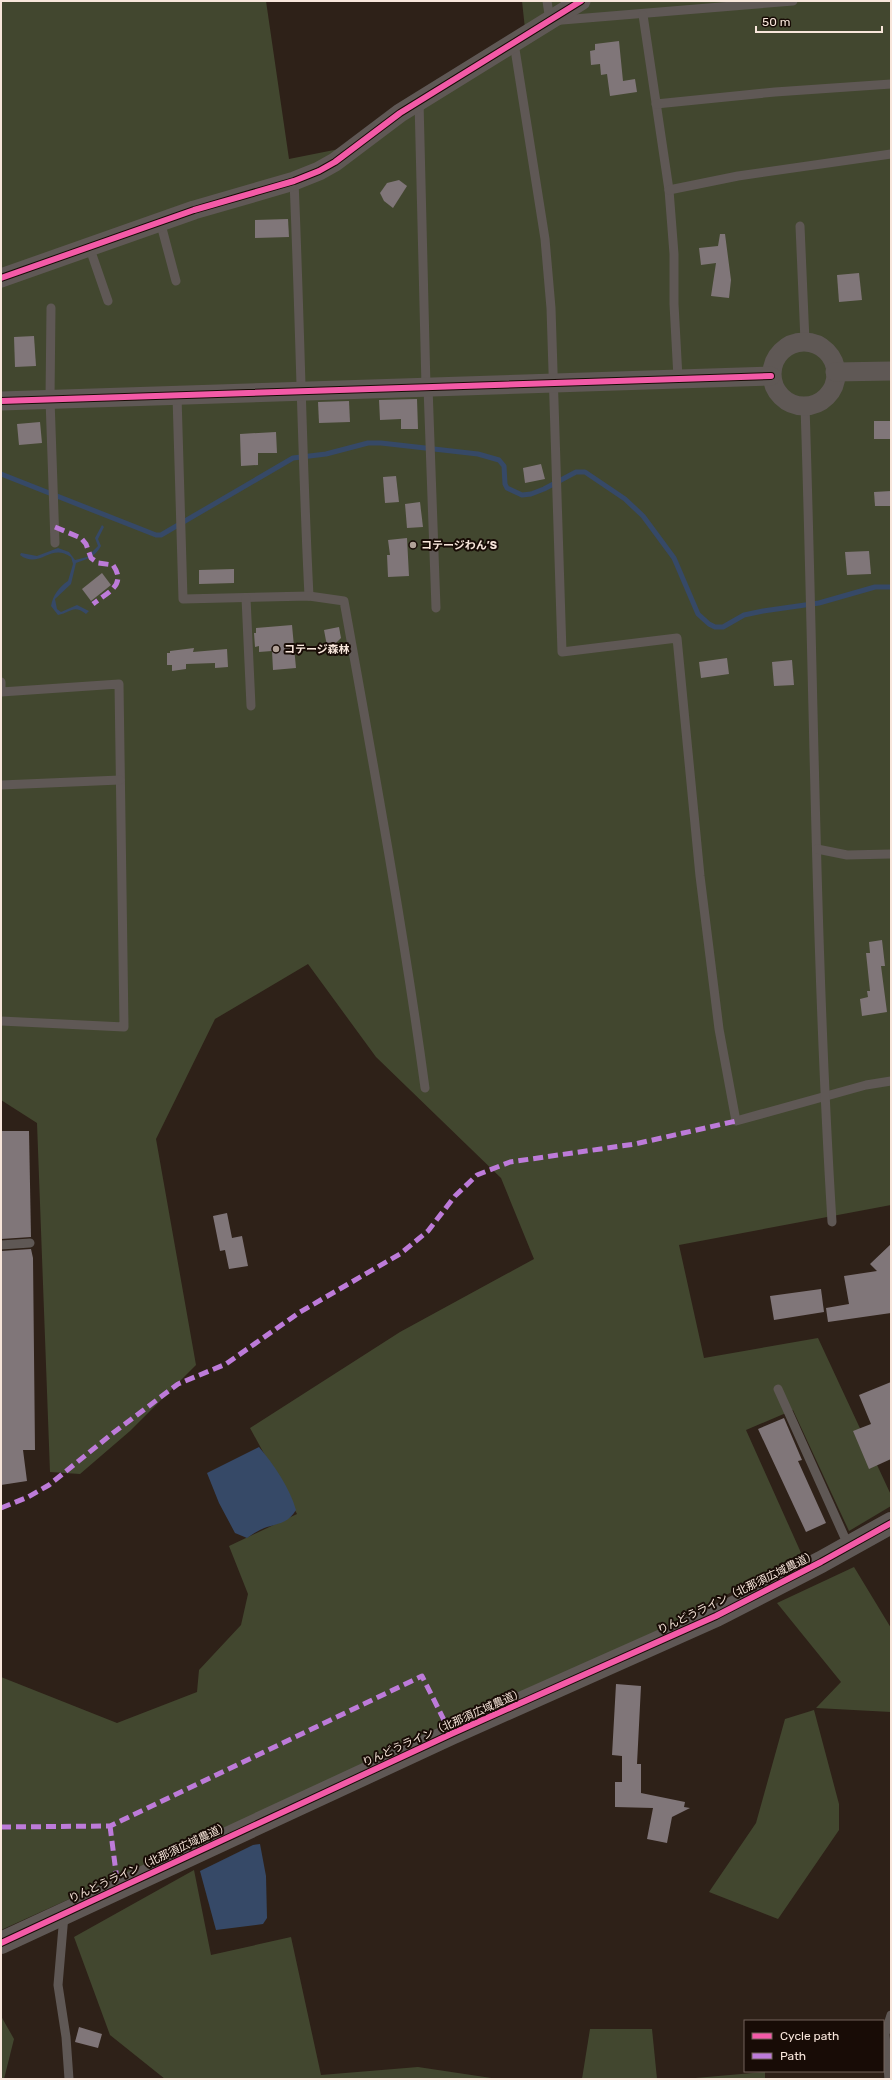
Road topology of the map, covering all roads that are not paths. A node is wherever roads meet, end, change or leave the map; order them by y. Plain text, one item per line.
1 (547, 1) edge
2 (581, 1) edge
3 (794, 1) edge
4 (643, 15) junction
5 (550, 22) junction
6 (514, 43) junction
7 (891, 84) edge
8 (419, 101) junction
9 (656, 104) junction
10 (891, 154) edge
11 (294, 182) junction
12 (669, 190) junction
13 (160, 221) junction
14 (800, 226) dead end
15 (89, 246) junction
16 (1, 278) edge
17 (176, 281) dead end
18 (108, 301) dead end
19 (51, 308) dead end
20 (805, 340) junction
21 (891, 371) edge
22 (835, 372) junction
23 (771, 376) junction
24 (678, 378) junction
25 (553, 383) junction
26 (427, 387) junction
27 (302, 391) junction
28 (178, 396) junction
29 (50, 399) junction
30 (1, 401) edge
31 (805, 406) junction
32 (56, 543) dead end
33 (309, 596) junction
34 (246, 598) junction
35 (436, 608) dead end
36 (1, 682) edge
37 (251, 706) dead end
38 (120, 780) junction
39 (1, 785) edge
40 (817, 849) junction
41 (891, 854) edge
42 (1, 1021) edge
43 (891, 1081) edge
44 (425, 1088) dead end
45 (824, 1096) junction
46 (832, 1222) dead end
47 (30, 1243) dead end
48 (1, 1245) edge
49 (778, 1389) dead end
50 (891, 1523) edge
51 (849, 1547) junction
52 (64, 1913) junction
53 (1, 1943) edge
54 (891, 2015) edge
55 (69, 2079) edge
56 (889, 2079) edge

1 - 5 lane
2 - 5 street
3 - 4 lane
4 - 5 lane
4 - 9 lane
5 - 6 street
6 - 8 street
6 - 25 lane
7 - 9 lane
8 - 11 street
8 - 26 lane
9 - 12 lane
10 - 12 lane
11 - 13 street
11 - 27 lane
12 - 24 lane
13 - 15 street
13 - 17 lane
14 - 20 lane
15 - 16 street
15 - 18 lane
19 - 29 lane
20 - 22 street
20 - 23 street
21 - 22 street
22 - 31 street
23 - 24 street
23 - 31 street
24 - 25 street
25 - 26 street
25 - 45 lane
26 - 27 street
26 - 35 lane
27 - 28 street
27 - 33 lane
28 - 29 street
28 - 34 lane
29 - 30 street
29 - 32 lane
31 - 40 lane
33 - 34 lane
33 - 44 lane
34 - 37 lane
36 - 38 lane
38 - 39 lane
38 - 42 lane
40 - 41 lane
40 - 45 lane
43 - 45 lane
45 - 46 lane
47 - 48 lane
49 - 51 lane
50 - 51 street, りんどうライン（北那須広域農道）
51 - 52 street, りんどうライン（北那須広域農道）
52 - 53 street, りんどうライン（北那須広域農道）
52 - 55 lane
54 - 56 lane

